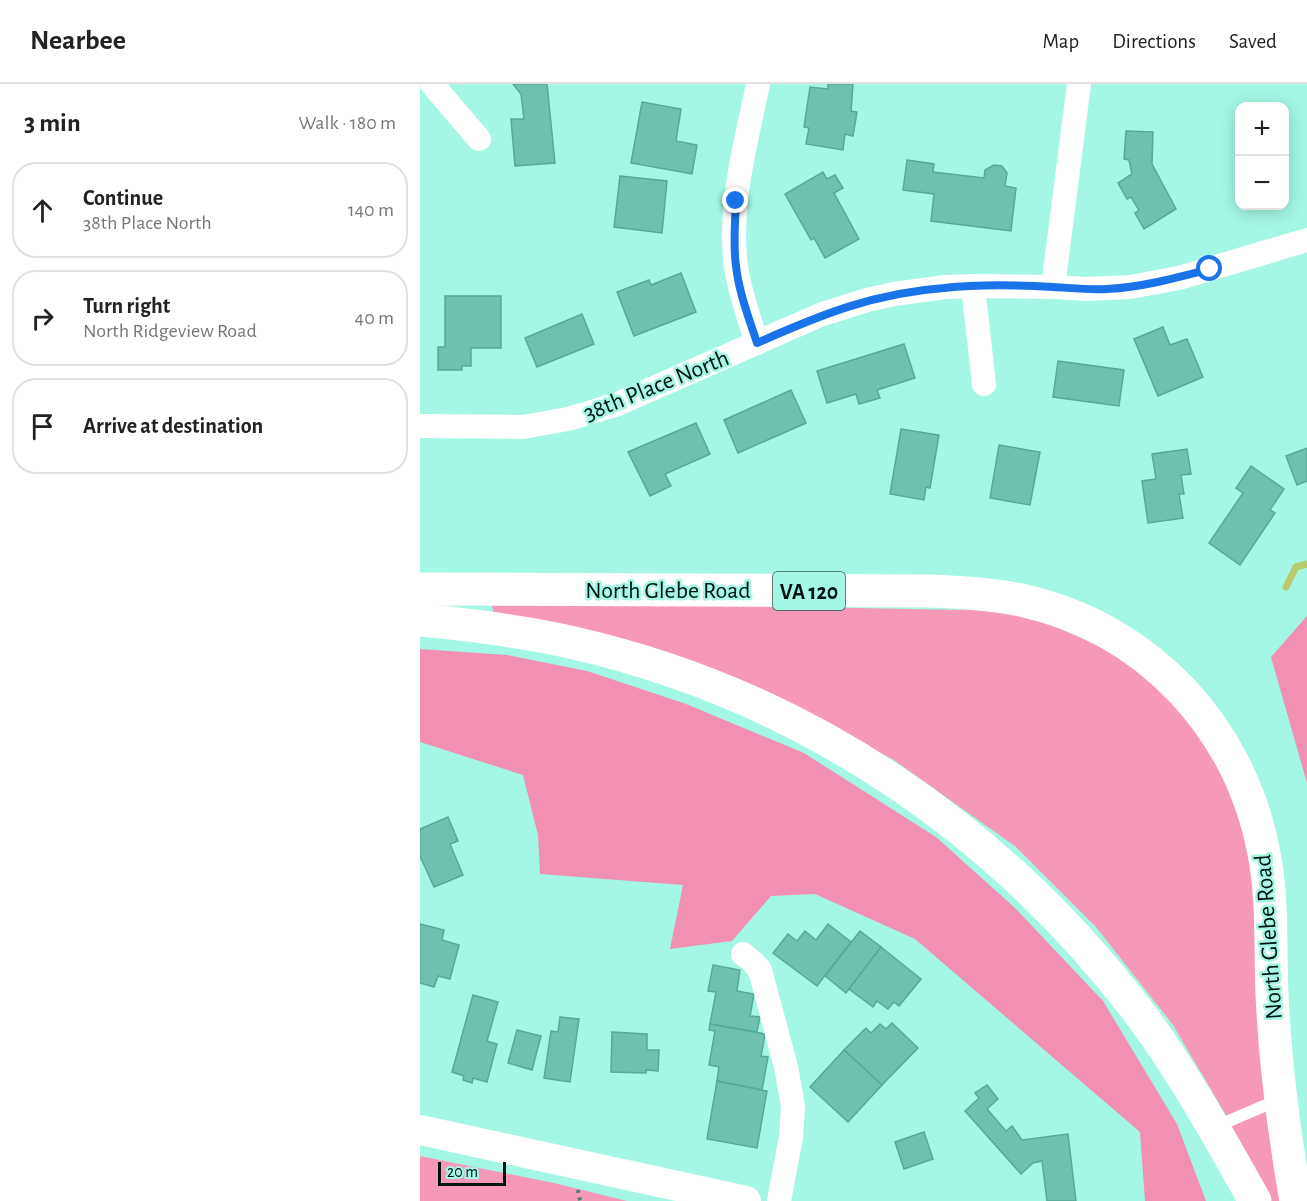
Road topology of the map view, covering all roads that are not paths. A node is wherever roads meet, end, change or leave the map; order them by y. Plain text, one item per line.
1 (432, 84) edge
2 (758, 84) edge
3 (1078, 84) edge
4 (479, 139) dead end
5 (1307, 240) edge
6 (973, 286) junction
7 (1053, 287) junction
8 (757, 343) junction
9 (984, 384) dead end
10 (420, 426) edge
11 (420, 589) edge
12 (420, 620) edge
13 (743, 954) dead end
14 (1280, 1099) junction
15 (420, 1130) edge
16 (1215, 1131) junction
17 (746, 1201) edge
18 (779, 1201) edge
19 (1240, 1201) edge
20 (1255, 1201) edge
21 (1296, 1201) edge

1 - 4 street
2 - 8 street
3 - 7 street
5 - 7 street, 38th Place North
6 - 7 street, 38th Place North
6 - 8 street, 38th Place North
6 - 9 street
8 - 10 street, 38th Place North
11 - 14 main road, North Glebe Road / VA 120
12 - 16 main road
13 - 18 street
14 - 16 lane
14 - 21 main road, North Glebe Road / VA 120
15 - 17 street
16 - 19 main road
16 - 20 main road

